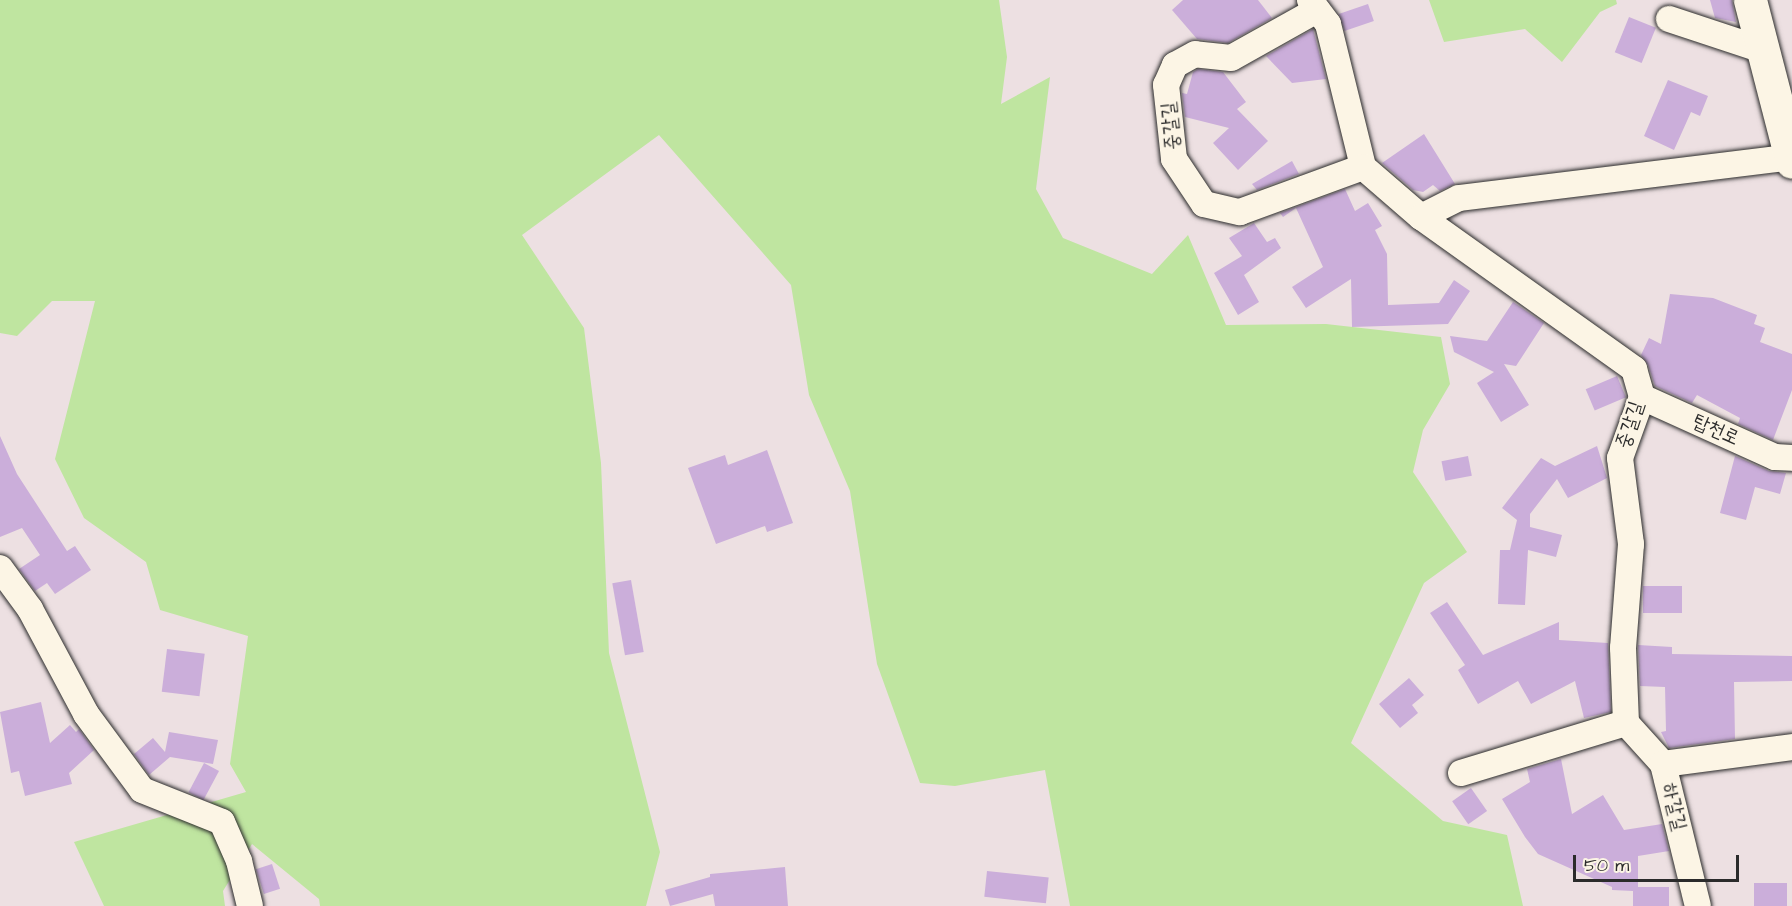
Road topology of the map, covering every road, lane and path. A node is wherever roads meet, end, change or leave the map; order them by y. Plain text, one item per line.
1 (1750, 0) edge
2 (1314, 5) edge
3 (1669, 19) dead end
4 (1763, 50) junction
5 (1791, 160) edge
6 (1363, 167) junction
7 (1420, 217) junction
8 (1642, 397) junction
9 (1792, 458) edge
10 (0, 568) edge
11 (1626, 723) junction
12 (1792, 747) edge
13 (1663, 764) junction
14 (1461, 773) dead end
15 (250, 906) edge
16 (1698, 906) edge

1 - 4 main road
2 - 6 street, 중갈길
2 - 6 street, 중갈길
3 - 4 street
4 - 5 main road
5 - 7 street
6 - 7 street, 중갈길
7 - 8 street, 중갈길
8 - 9 street, 탑천로
8 - 11 street, 중갈길
10 - 15 street
11 - 13 street
11 - 14 street
12 - 13 street, 하갈길
13 - 16 street, 하갈길

